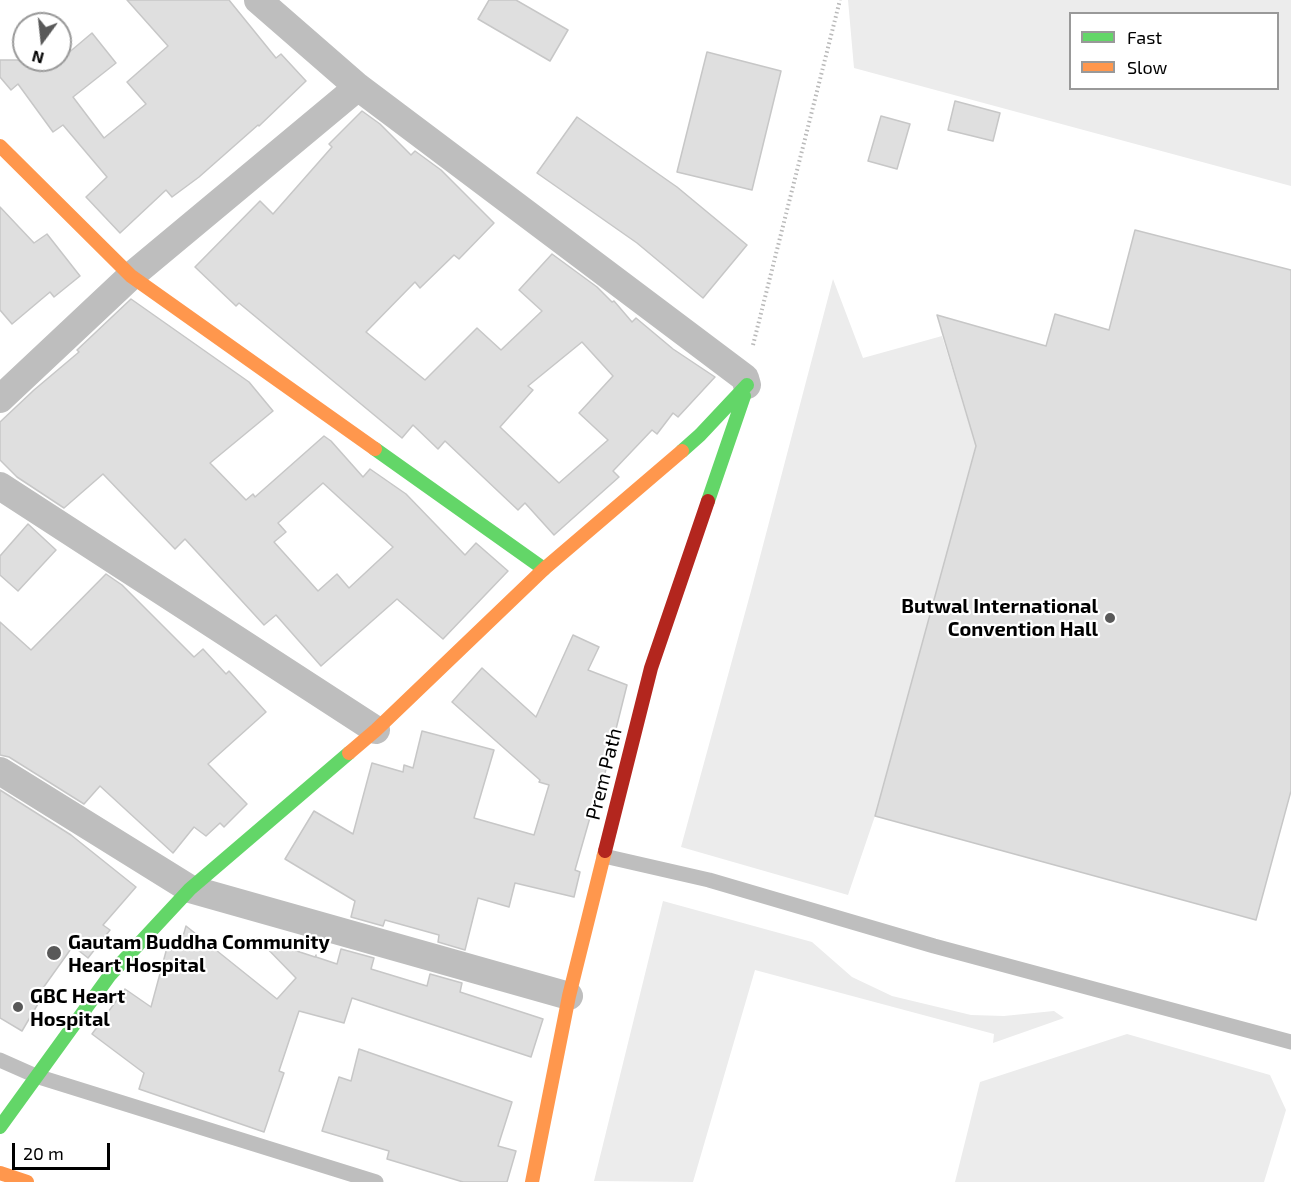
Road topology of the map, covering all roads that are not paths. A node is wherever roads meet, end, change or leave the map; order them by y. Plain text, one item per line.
1 (258, 0) edge
2 (358, 87) junction
3 (0, 146) edge
4 (131, 276) junction
5 (746, 382) junction
6 (0, 399) edge
7 (0, 486) edge
8 (544, 569) junction
9 (376, 730) junction
10 (0, 771) edge
11 (604, 856) junction
12 (190, 889) junction
13 (569, 996) junction
14 (1291, 1042) edge
15 (0, 1060) edge
16 (36, 1076) junction
17 (0, 1127) edge
18 (0, 1173) edge
19 (27, 1182) edge
20 (376, 1182) edge
21 (532, 1182) edge

1 - 2 street
2 - 4 street
2 - 5 street
3 - 4 main road
4 - 6 street
4 - 8 main road
5 - 8 main road
5 - 11 main road, Prem Path
7 - 9 street
8 - 9 main road
9 - 12 main road
10 - 12 street
11 - 13 main road, Prem Path
11 - 14 lane
12 - 13 street
12 - 16 main road
13 - 21 main road, Prem Path
15 - 16 lane
16 - 17 main road
16 - 20 lane
18 - 19 main road

